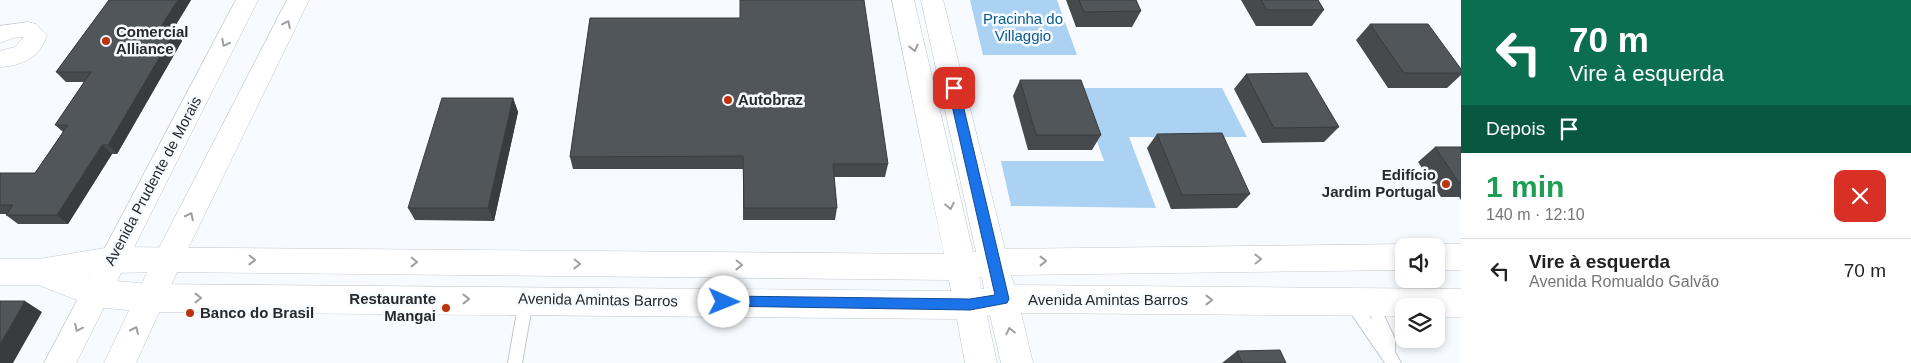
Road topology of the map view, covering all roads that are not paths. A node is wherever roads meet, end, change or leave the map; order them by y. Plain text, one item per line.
1 (247, 0) edge
2 (298, 0) edge
3 (903, 0) edge
4 (932, 0) edge
5 (0, 35) edge
6 (0, 59) edge
7 (1445, 257) edge
8 (1461, 257) edge
9 (1395, 258) edge
10 (168, 259) junction
11 (111, 260) junction
12 (994, 262) junction
13 (963, 267) junction
14 (0, 272) edge
15 (39, 272) junction
16 (95, 293) junction
17 (149, 298) junction
18 (1003, 299) junction
19 (526, 300) junction
20 (1361, 302) junction
21 (1461, 303) edge
22 (970, 305) junction
23 (1392, 358) edge
24 (60, 363) edge
25 (120, 363) edge
26 (515, 363) edge
27 (980, 363) edge
28 (1017, 363) edge

1 -> 11 main road, Avenida Prudente de Morais
10 -> 2 main road
3 -> 13 main road
4 - 12 main road
5 - 6 street
7 - 8 main road
12 -> 9 main road, Avenida Amintas Barros
10 - 11 main road, Avenida Amintas Barros
10 -> 13 main road, Avenida Amintas Barros
10 - 17 main road
11 - 15 main road, Avenida Amintas Barros
11 - 16 main road, Avenida Prudente de Morais
12 - 13 main road, Avenida Amintas Barros
12 - 18 main road
13 - 22 main road
14 - 15 main road, Avenida Amintas Barros
15 - 16 main road, Avenida Amintas Barros
16 - 17 main road, Avenida Amintas Barros
16 -> 24 main road, Avenida Prudente de Morais
17 -> 19 main road, Avenida Amintas Barros
25 -> 17 main road
18 -> 20 main road, Avenida Amintas Barros
18 - 22 main road, Avenida Amintas Barros
28 -> 18 main road
19 - 22 main road, Avenida Amintas Barros
19 - 26 lane
20 - 21 main road, Avenida Amintas Barros
20 - 23 lane
22 - 27 main road

